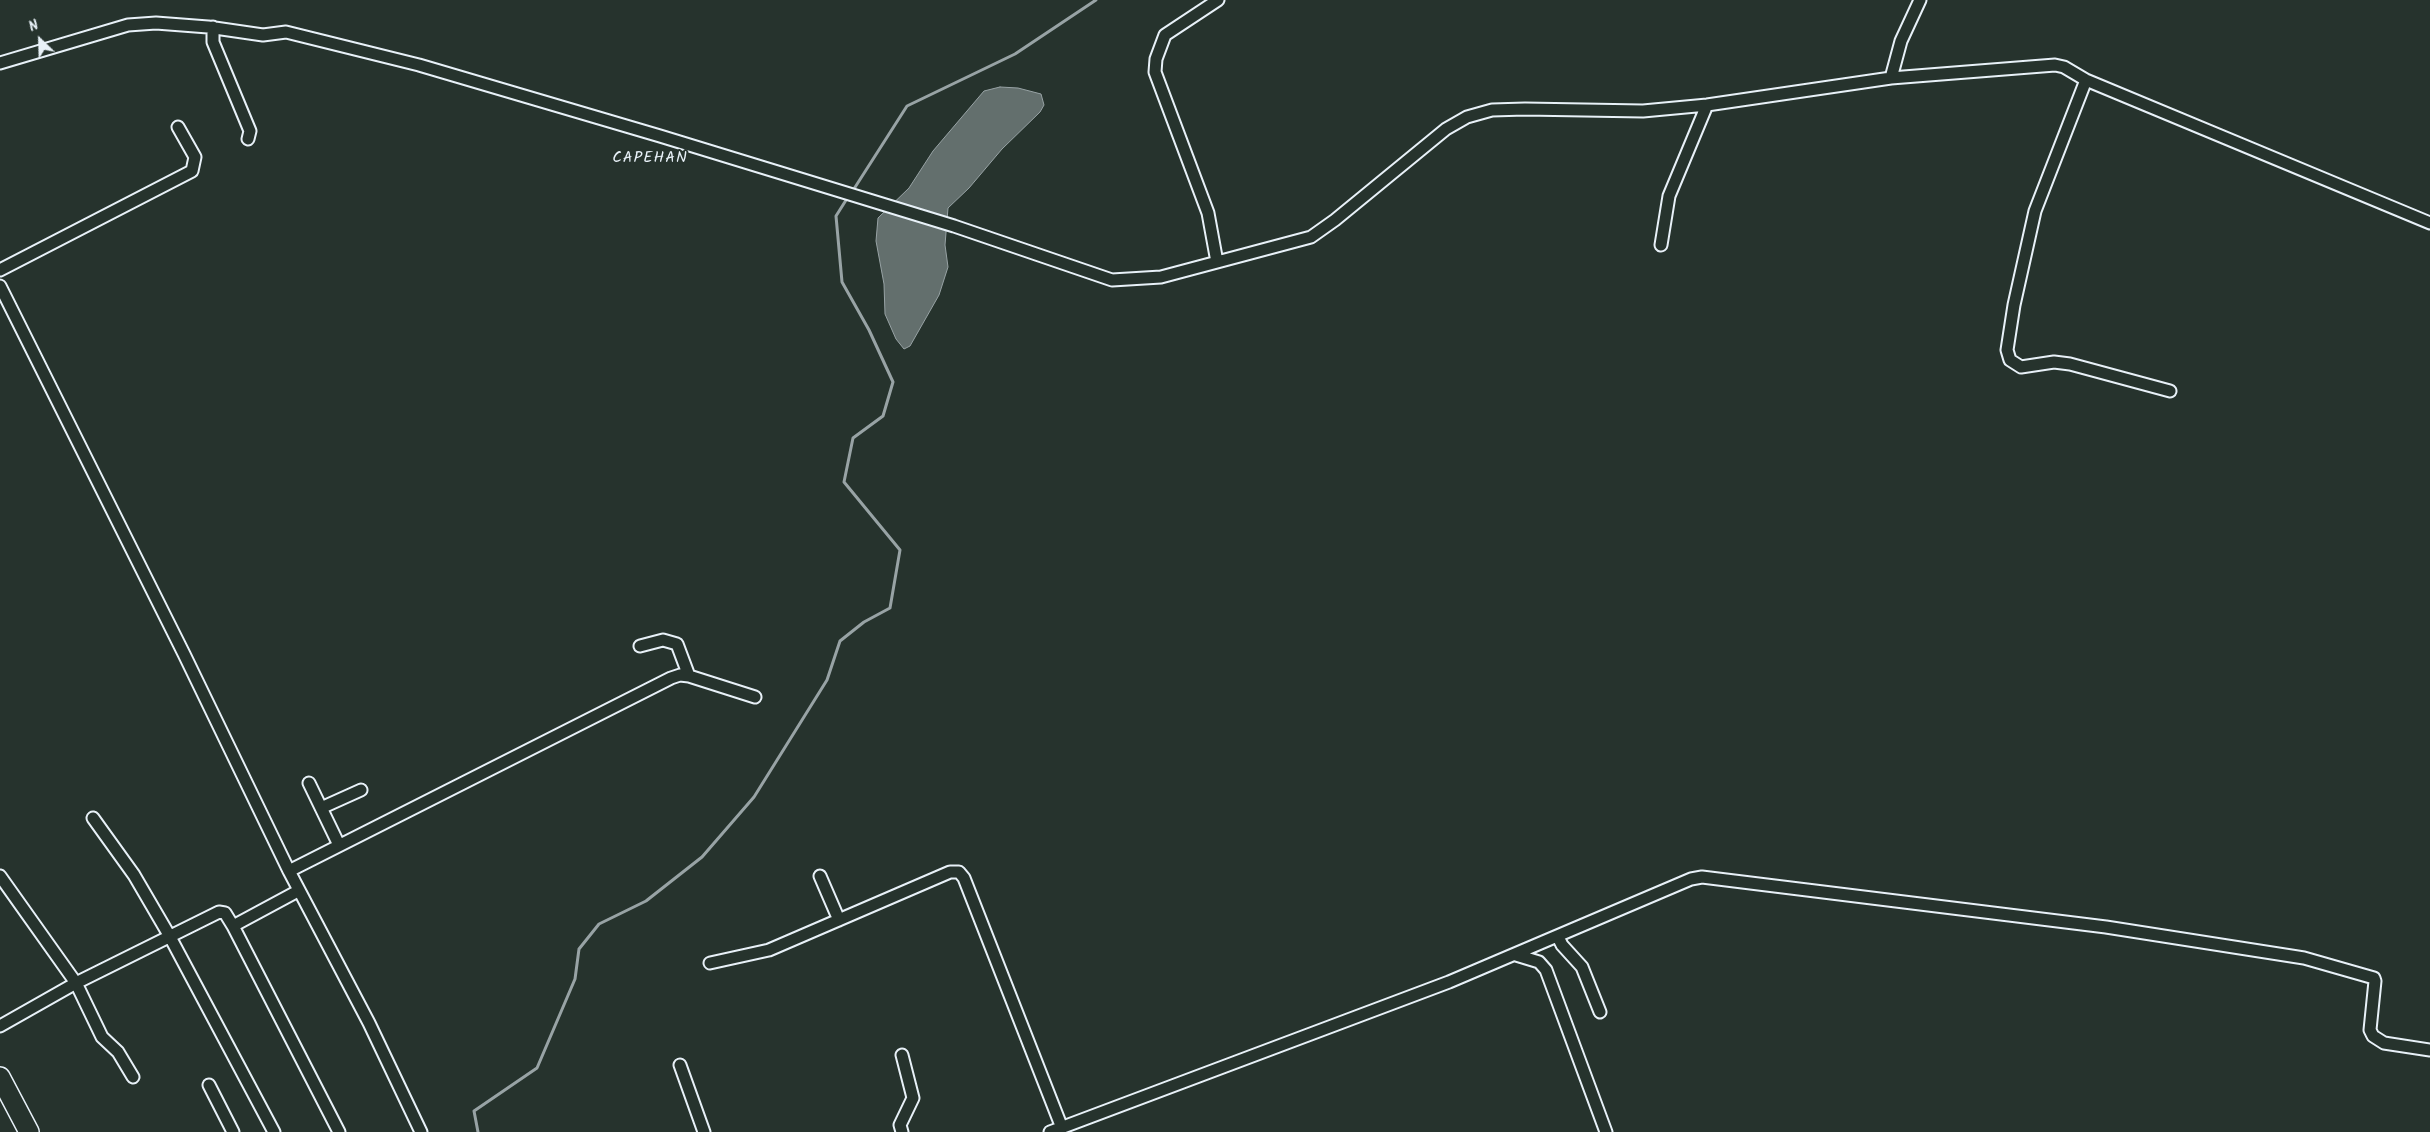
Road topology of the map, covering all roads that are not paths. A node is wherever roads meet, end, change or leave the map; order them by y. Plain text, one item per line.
1 (1218, 0) edge
2 (1920, 0) edge
3 (213, 28) junction
4 (0, 64) edge
5 (1891, 78) junction
6 (2086, 80) junction
7 (1707, 105) junction
8 (178, 127) dead end
9 (248, 139) dead end
10 (2430, 224) edge
11 (1661, 245) dead end
12 (1217, 262) junction
13 (0, 270) edge
14 (0, 286) edge
15 (2170, 391) dead end
16 (640, 646) dead end
17 (688, 676) junction
18 (755, 697) dead end
19 (309, 784) dead end
20 (361, 790) dead end
21 (321, 808) junction
22 (93, 818) dead end
23 (339, 845) junction
24 (289, 870) junction
25 (0, 876) edge
26 (820, 876) dead end
27 (298, 891) junction
28 (839, 920) junction
29 (233, 926) junction
30 (169, 935) junction
31 (1558, 937) junction
32 (1543, 943) junction
33 (1516, 955) junction
34 (710, 964) dead end
35 (1543, 965) junction
36 (76, 984) junction
37 (1600, 1012) dead end
38 (0, 1026) edge
39 (2430, 1050) edge
40 (902, 1055) dead end
41 (680, 1065) dead end
42 (0, 1076) edge
43 (133, 1077) dead end
44 (209, 1085) dead end
45 (1056, 1130) edge
46 (29, 1132) edge
47 (233, 1132) edge
48 (274, 1132) edge
49 (339, 1132) edge
50 (421, 1132) edge
51 (704, 1132) edge
52 (902, 1132) edge
53 (1606, 1132) edge

1 - 12 street
2 - 5 street
3 - 4 street
3 - 9 street
3 - 12 street
5 - 6 street
5 - 7 street
6 - 10 street
6 - 15 street
7 - 11 street
7 - 12 street
8 - 13 street
14 - 24 street
16 - 17 street
17 - 18 street
17 - 23 street
19 - 21 street
20 - 21 street
21 - 23 street
22 - 30 street
23 - 24 street
24 - 27 street
25 - 36 street
26 - 28 street
27 - 29 street
27 - 50 street
28 - 34 street
28 - 45 street
29 - 30 street
29 - 49 street
30 - 36 street
30 - 48 street
31 - 32 street
31 - 37 street
31 - 39 street
32 - 33 street
32 - 35 street
33 - 35 street
33 - 45 street
35 - 53 street
36 - 38 street
36 - 43 street
40 - 52 street
41 - 51 street
42 - 46 highway
44 - 47 street

